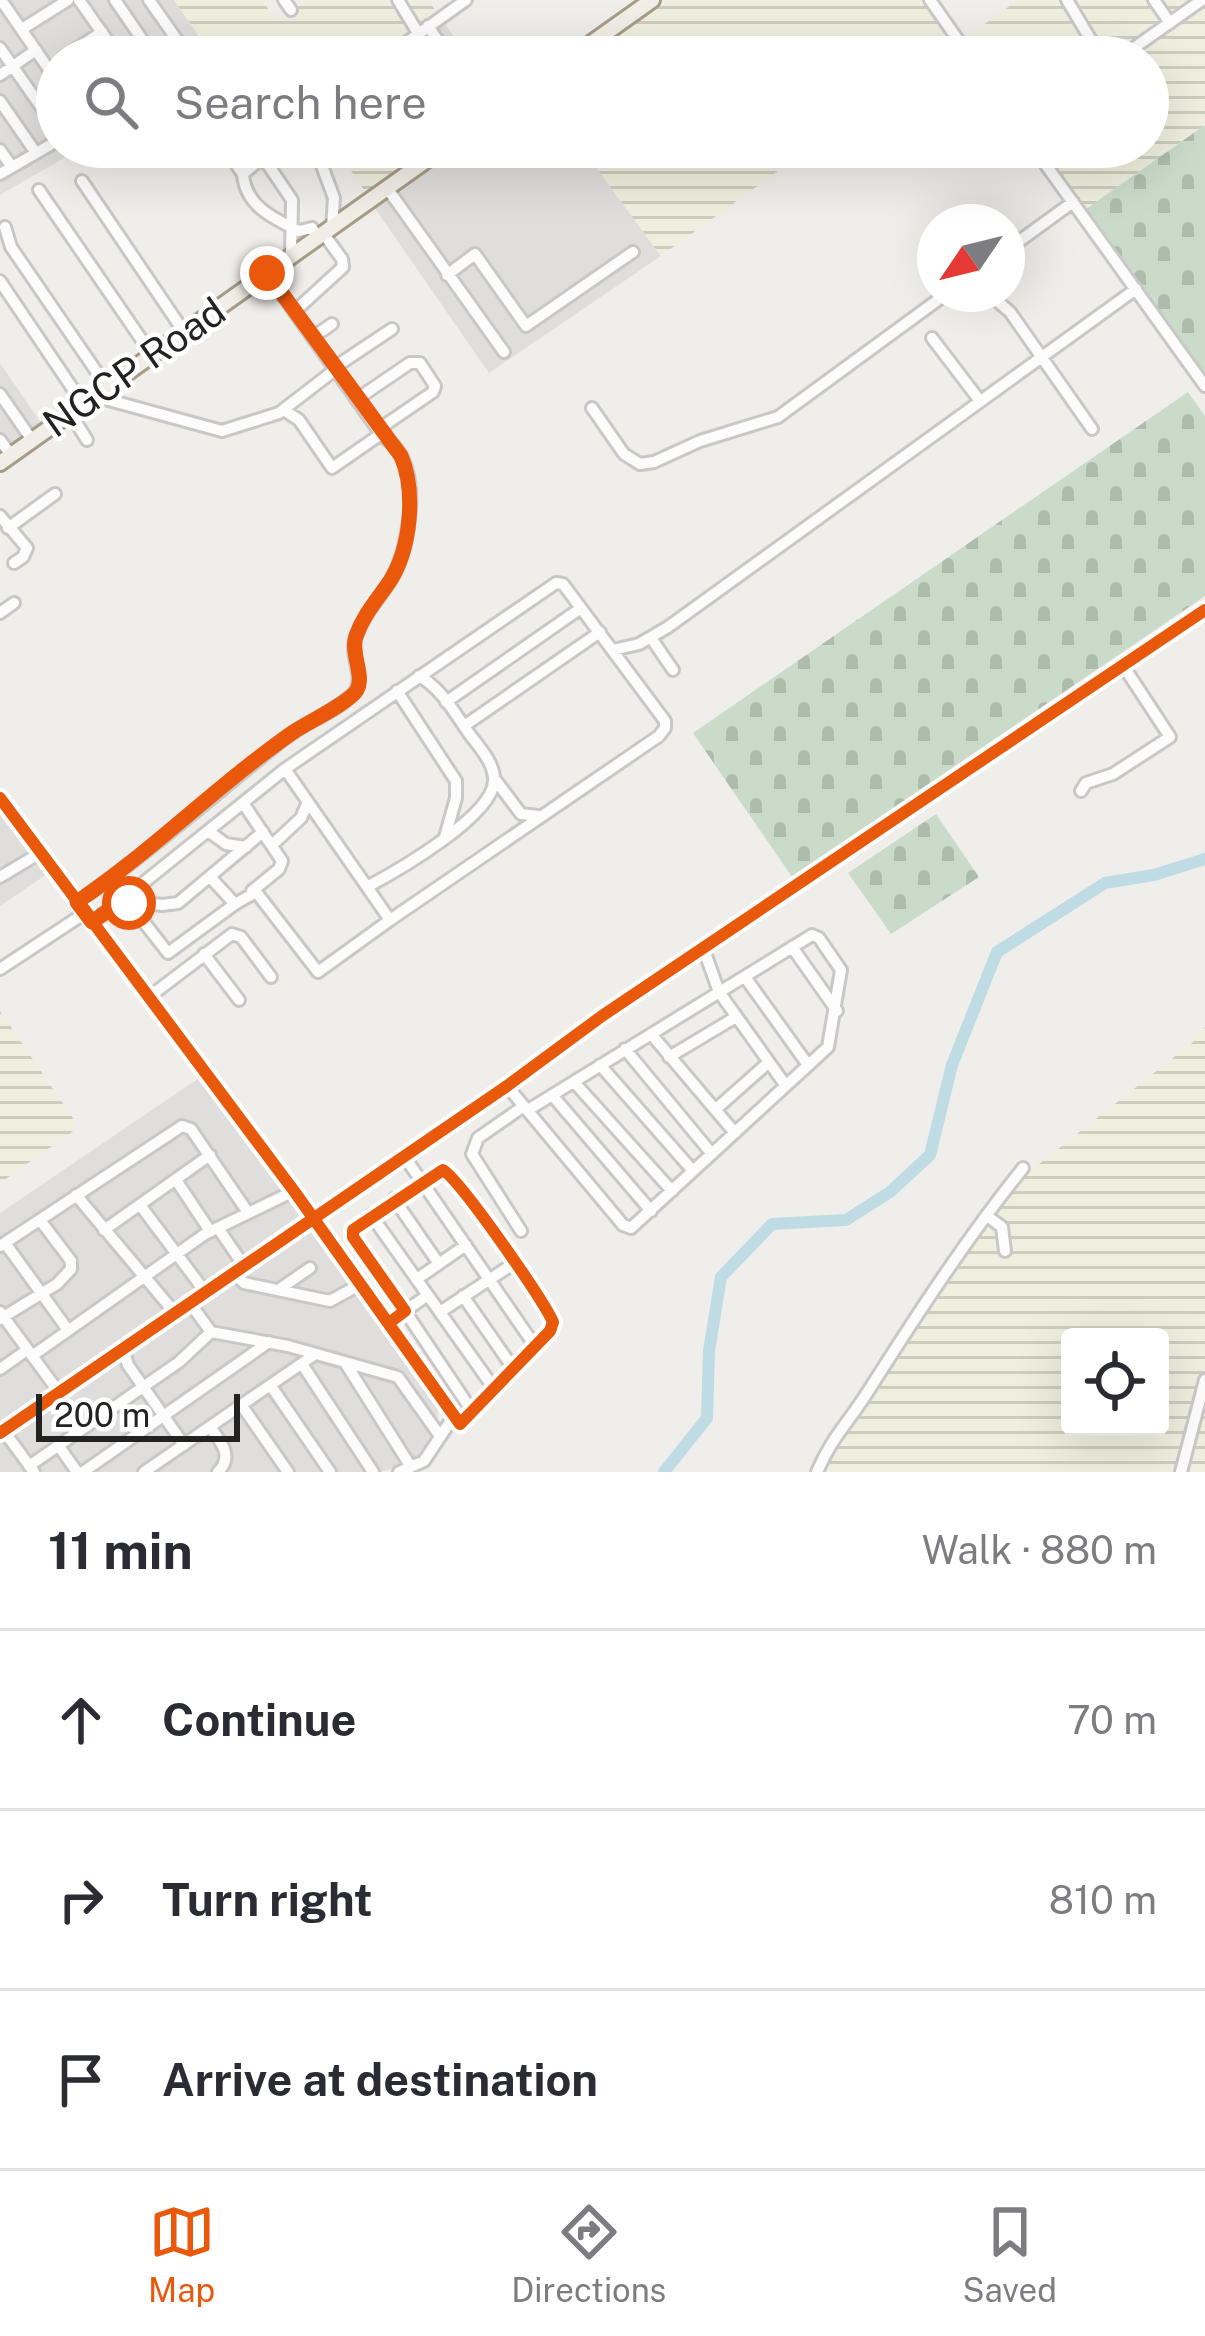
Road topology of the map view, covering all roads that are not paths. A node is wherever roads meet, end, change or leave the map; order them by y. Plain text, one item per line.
1 (68, 0) edge
2 (79, 0) edge
3 (114, 0) edge
4 (149, 0) edge
5 (398, 0) edge
6 (466, 0) edge
7 (652, 0) edge
8 (930, 0) edge
9 (1067, 0) edge
10 (1154, 0) edge
11 (1202, 0) edge
12 (8, 2) edge
13 (89, 14) junction
14 (1170, 23) junction
15 (22, 29) junction
16 (423, 29) junction
17 (101, 32) junction
18 (95, 36) edge
19 (104, 36) edge
20 (139, 36) edge
21 (174, 36) edge
22 (414, 36) edge
23 (432, 36) edge
24 (601, 36) edge
25 (955, 36) edge
26 (1088, 36) edge
27 (1151, 36) edge
28 (0, 48) edge
29 (36, 50) joint
30 (13, 66) junction
31 (0, 75) edge
32 (36, 99) edge
33 (0, 101) edge
34 (0, 150) edge
35 (36, 153) joint
36 (239, 168) edge
37 (249, 168) edge
38 (273, 168) edge
39 (323, 168) edge
40 (412, 168) edge
41 (1048, 168) edge
42 (6, 170) edge
43 (243, 174) junction
44 (82, 182) dead end
45 (386, 188) junction
46 (39, 190) dead end
47 (292, 200) junction
48 (1072, 202) junction
49 (5, 227) dead end
50 (291, 227) junction
51 (321, 231) junction
52 (1025, 237) edge
53 (634, 252) dead end
54 (291, 256) junction
55 (267, 273) junction
56 (447, 275) junction
57 (0, 281) edge
58 (1136, 289) junction
59 (295, 311) junction
60 (921, 312) edge
61 (1010, 312) edge
62 (332, 324) dead end
63 (392, 328) dead end
64 (184, 332) junction
65 (313, 337) junction
66 (932, 338) dead end
67 (504, 352) dead end
68 (152, 355) junction
69 (1042, 356) junction
70 (335, 368) junction
71 (1205, 386) edge
72 (0, 394) edge
73 (357, 399) junction
74 (89, 400) junction
75 (980, 400) junction
76 (592, 408) dead end
77 (284, 410) junction
78 (1092, 429) dead end
79 (380, 431) junction
80 (0, 440) edge
81 (32, 440) junction
82 (87, 440) dead end
83 (5, 459) edge
84 (55, 494) dead end
85 (0, 516) edge
86 (8, 528) junction
87 (14, 563) dead end
88 (14, 603) dead end
89 (581, 608) junction
90 (1205, 610) edge
91 (0, 614) edge
92 (600, 632) junction
93 (651, 638) junction
94 (613, 650) junction
95 (1124, 667) junction
96 (673, 670) dead end
97 (419, 676) junction
98 (397, 691) junction
99 (446, 702) junction
100 (464, 726) junction
101 (285, 769) junction
102 (494, 778) junction
103 (1081, 791) dead end
104 (0, 798) edge
105 (308, 802) junction
106 (243, 803) junction
107 (540, 816) junction
108 (208, 831) junction
109 (263, 832) junction
110 (445, 837) junction
111 (272, 845) junction
112 (246, 847) junction
113 (40, 853) junction
114 (0, 859) edge
115 (4, 875) edge
116 (210, 877) junction
117 (367, 886) junction
118 (252, 891) junction
119 (126, 902) junction
120 (236, 904) junction
121 (85, 912) junction
122 (390, 920) junction
123 (793, 947) junction
124 (704, 950) junction
125 (204, 954) junction
126 (0, 969) edge
127 (271, 977) dead end
128 (745, 977) junction
129 (719, 992) junction
130 (149, 997) junction
131 (239, 1000) dead end
132 (837, 1011) junction
133 (736, 1016) junction
134 (651, 1034) junction
135 (625, 1049) junction
136 (669, 1057) junction
137 (769, 1062) junction
138 (600, 1065) junction
139 (808, 1065) junction
140 (574, 1082) junction
141 (507, 1086) junction
142 (786, 1086) junction
143 (553, 1095) junction
144 (526, 1108) junction
145 (716, 1109) junction
146 (735, 1133) junction
147 (712, 1154) junction
148 (210, 1155) junction
149 (404, 1156) junction
150 (1023, 1168) dead end
151 (693, 1171) junction
152 (176, 1180) junction
153 (422, 1181) junction
154 (295, 1191) junction
155 (672, 1191) junction
156 (76, 1195) junction
157 (394, 1199) junction
158 (140, 1205) junction
159 (248, 1211) junction
160 (650, 1211) junction
161 (371, 1215) junction
162 (987, 1216) junction
163 (314, 1218) junction
164 (40, 1220) junction
165 (104, 1230) junction
166 (214, 1230) junction
167 (521, 1231) dead end
168 (2, 1245) edge
169 (466, 1245) junction
170 (1005, 1251) dead end
171 (176, 1255) junction
172 (439, 1264) junction
173 (513, 1264) junction
174 (310, 1268) dead end
175 (239, 1270) junction
176 (143, 1276) junction
177 (417, 1279) junction
178 (489, 1279) junction
179 (361, 1284) junction
180 (281, 1288) junction
181 (206, 1293) junction
182 (428, 1294) junction
183 (36, 1296) junction
184 (463, 1296) junction
185 (190, 1304) junction
186 (405, 1311) junction
187 (440, 1312) junction
188 (176, 1313) junction
189 (1, 1316) edge
190 (389, 1323) junction
191 (68, 1330) junction
192 (14, 1331) junction
193 (211, 1332) junction
194 (268, 1342) junction
195 (536, 1346) junction
196 (118, 1352) junction
197 (30, 1353) junction
198 (314, 1355) junction
199 (302, 1364) junction
200 (346, 1364) junction
201 (418, 1364) junction
202 (513, 1368) junction
203 (0, 1369) edge
204 (398, 1378) junction
205 (1205, 1380) edge
206 (271, 1386) junction
207 (143, 1387) junction
208 (494, 1387) junction
209 (58, 1391) junction
210 (242, 1406) junction
211 (472, 1411) junction
212 (454, 1416) junction
213 (164, 1417) junction
214 (210, 1427) junction
215 (2, 1431) edge
216 (440, 1436) junction
217 (58, 1445) junction
218 (184, 1445) junction
219 (31, 1469) edge
220 (405, 1469) edge
221 (80, 1472) edge
222 (144, 1472) edge
223 (218, 1472) edge
224 (288, 1472) edge
225 (331, 1472) edge
226 (374, 1472) edge
227 (817, 1472) edge
228 (1181, 1472) edge

1 - 15 street
2 - 13 street
3 - 13 street
3 - 20 street
4 - 21 street
5 - 16 street
6 - 16 street
7 - 24 main road
8 - 25 street
9 - 26 street
10 - 14 street
11 - 14 street
12 - 15 street
13 - 17 street
14 - 27 street
15 - 29 street
16 - 22 street
16 - 23 street
17 - 18 street
17 - 19 street
28 - 30 street
29 - 30 street
30 - 31 street
30 - 32 street
33 - 35 street
34 - 42 street
35 - 42 street
36 - 43 street
37 - 43 street
38 - 47 street
39 - 51 street
40 - 45 main road, NGCP Road
41 - 48 street
43 - 50 street
44 - 64 street
45 - 51 main road, NGCP Road
45 - 56 street
46 - 68 street
47 - 50 street
47 - 51 street
48 - 52 street
48 - 58 street
49 - 74 street
50 - 51 street
50 - 54 street
51 - 54 main road, NGCP Road
51 - 59 street
53 - 56 street
54 - 55 main road, NGCP Road
55 - 59 street
55 - 64 main road, NGCP Road
56 - 67 street
57 - 74 street
58 - 69 street
58 - 71 street
59 - 65 street
60 - 76 street
61 - 69 street
62 - 65 street
63 - 70 street
64 - 68 main road, NGCP Road
65 - 70 street
66 - 75 street
68 - 74 main road, NGCP Road
69 - 75 street
69 - 78 street
70 - 73 street
70 - 77 street
72 - 81 street
73 - 79 street
73 - 79 street
74 - 77 street
74 - 81 main road, NGCP Road
74 - 82 street
75 - 93 street
77 - 79 street
79 - 121 street
80 - 83 street
81 - 83 main road, NGCP Road
84 - 86 street
85 - 86 street
86 - 87 street
88 - 91 street
89 - 92 street
89 - 97 street
89 - 99 street
90 - 95 street
92 - 94 street
92 - 100 street
93 - 94 street
93 - 96 street
94 - 107 street
95 - 103 street
95 - 124 street
97 - 98 street
97 - 99 street
98 - 101 street
98 - 110 street
99 - 100 street
100 - 102 street
101 - 105 street
101 - 106 street
102 - 107 street
102 - 110 street
104 - 113 street
105 - 111 street
105 - 117 street
106 - 108 street
106 - 109 street
107 - 122 street
108 - 112 street
108 - 119 street
109 - 111 street
109 - 112 street
110 - 117 street
111 - 118 street
112 - 116 street
113 - 115 street
113 - 121 street
114 - 115 street
116 - 119 street
116 - 120 street
117 - 122 street
118 - 120 street
118 - 122 street
119 - 120 street
119 - 121 street
121 - 126 street
121 - 130 street
123 - 128 street
123 - 132 street
123 - 132 street
124 - 129 street
124 - 141 street
125 - 127 street
125 - 130 street
125 - 131 street
128 - 129 street
128 - 139 street
129 - 133 street
129 - 134 street
130 - 154 street
132 - 139 street
133 - 136 street
133 - 137 street
134 - 135 street
134 - 136 street
135 - 138 street
135 - 147 street
136 - 145 street
137 - 142 street
137 - 145 street
138 - 140 street
138 - 151 street
139 - 142 street
140 - 143 street
140 - 155 street
141 - 144 street
141 - 149 street
142 - 146 street
143 - 144 street
143 - 160 street
144 - 160 street
144 - 167 street
145 - 146 street
146 - 147 street
147 - 151 street
148 - 152 street
148 - 156 street
148 - 159 street
149 - 153 street
149 - 163 street
150 - 162 street
151 - 155 street
152 - 158 street
152 - 166 street
153 - 157 street
153 - 169 street
153 - 173 street
154 - 159 street
154 - 163 street
155 - 160 street
156 - 164 street
156 - 165 street
157 - 161 street
157 - 172 street
158 - 165 street
158 - 171 street
159 - 166 street
161 - 177 street
161 - 186 street
162 - 170 street
162 - 227 street
163 - 175 street
163 - 179 street
164 - 168 street
164 - 183 street
165 - 176 street
166 - 171 street
166 - 175 street
168 - 183 street
169 - 172 street
169 - 178 street
171 - 176 street
171 - 181 street
172 - 177 street
173 - 178 street
173 - 195 street
174 - 180 street
175 - 180 street
175 - 181 street
176 - 188 street
176 - 191 street
177 - 182 street
178 - 184 street
178 - 195 street
179 - 180 street
179 - 190 street
181 - 185 street
182 - 186 street
182 - 187 street
183 - 189 street
183 - 191 street
183 - 192 street
184 - 187 street
184 - 202 street
185 - 188 street
185 - 193 street
186 - 190 street
186 - 211 street
187 - 208 street
188 - 196 street
189 - 192 street
190 - 201 street
191 - 197 street
192 - 197 street
193 - 194 street
193 - 207 street
194 - 198 street
194 - 213 street
195 - 202 street
196 - 207 street
196 - 209 street
197 - 203 street
197 - 209 street
198 - 199 street
198 - 200 street
199 - 206 street
199 - 226 street
200 - 204 street
200 - 220 street
201 - 204 street
201 - 212 street
202 - 208 street
204 - 216 street
205 - 228 street
206 - 210 street
206 - 225 street
207 - 213 street
207 - 217 street
208 - 211 street
209 - 215 street
210 - 214 street
210 - 224 street
211 - 212 street
212 - 216 street
213 - 218 street
213 - 221 street
214 - 218 street
214 - 223 street
215 - 219 street
216 - 220 street
217 - 219 street
217 - 221 street
218 - 222 street

